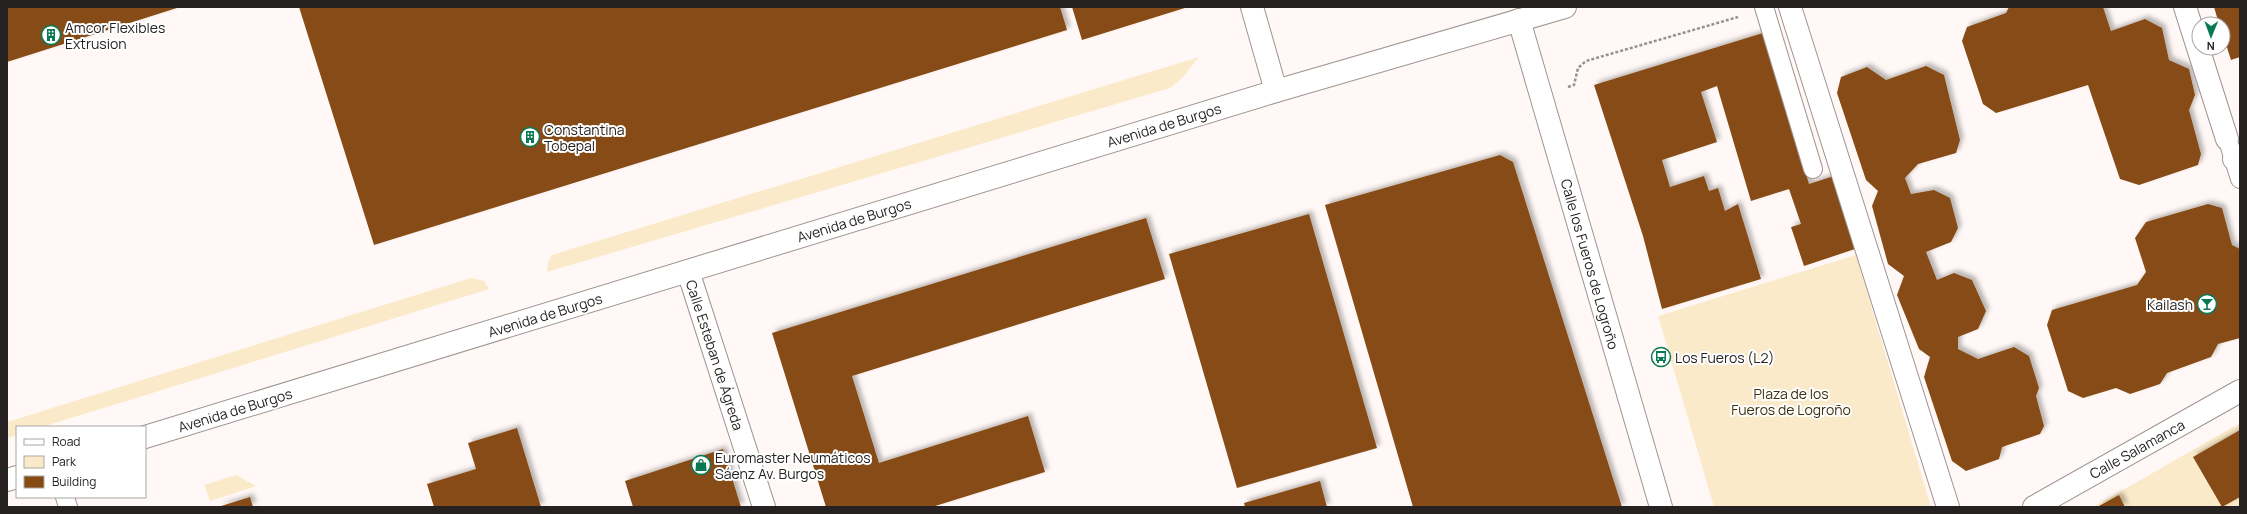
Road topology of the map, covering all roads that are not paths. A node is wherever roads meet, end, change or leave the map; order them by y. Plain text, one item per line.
1 (1252, 7) edge
2 (1565, 7) edge
3 (1790, 7) edge
4 (2185, 7) edge
5 (1764, 8) edge
6 (1519, 20) junction
7 (1276, 91) junction
8 (2235, 158) edge
9 (1813, 169) dead end
10 (688, 271) junction
11 (2240, 391) edge
12 (146, 438) edge
13 (764, 507) edge
14 (1660, 507) edge
15 (1948, 507) edge
16 (2034, 507) edge

1 - 7 street
2 - 6 street, Avenida de Burgos
3 - 15 street
4 - 8 street
5 - 9 lane
6 - 7 street, Avenida de Burgos
6 - 14 street, Calle los Fueros de Logroño
7 - 10 street, Avenida de Burgos
10 - 12 street, Avenida de Burgos
10 - 13 street, Calle Esteban de Ágreda
11 - 16 street, Calle Salamanca

